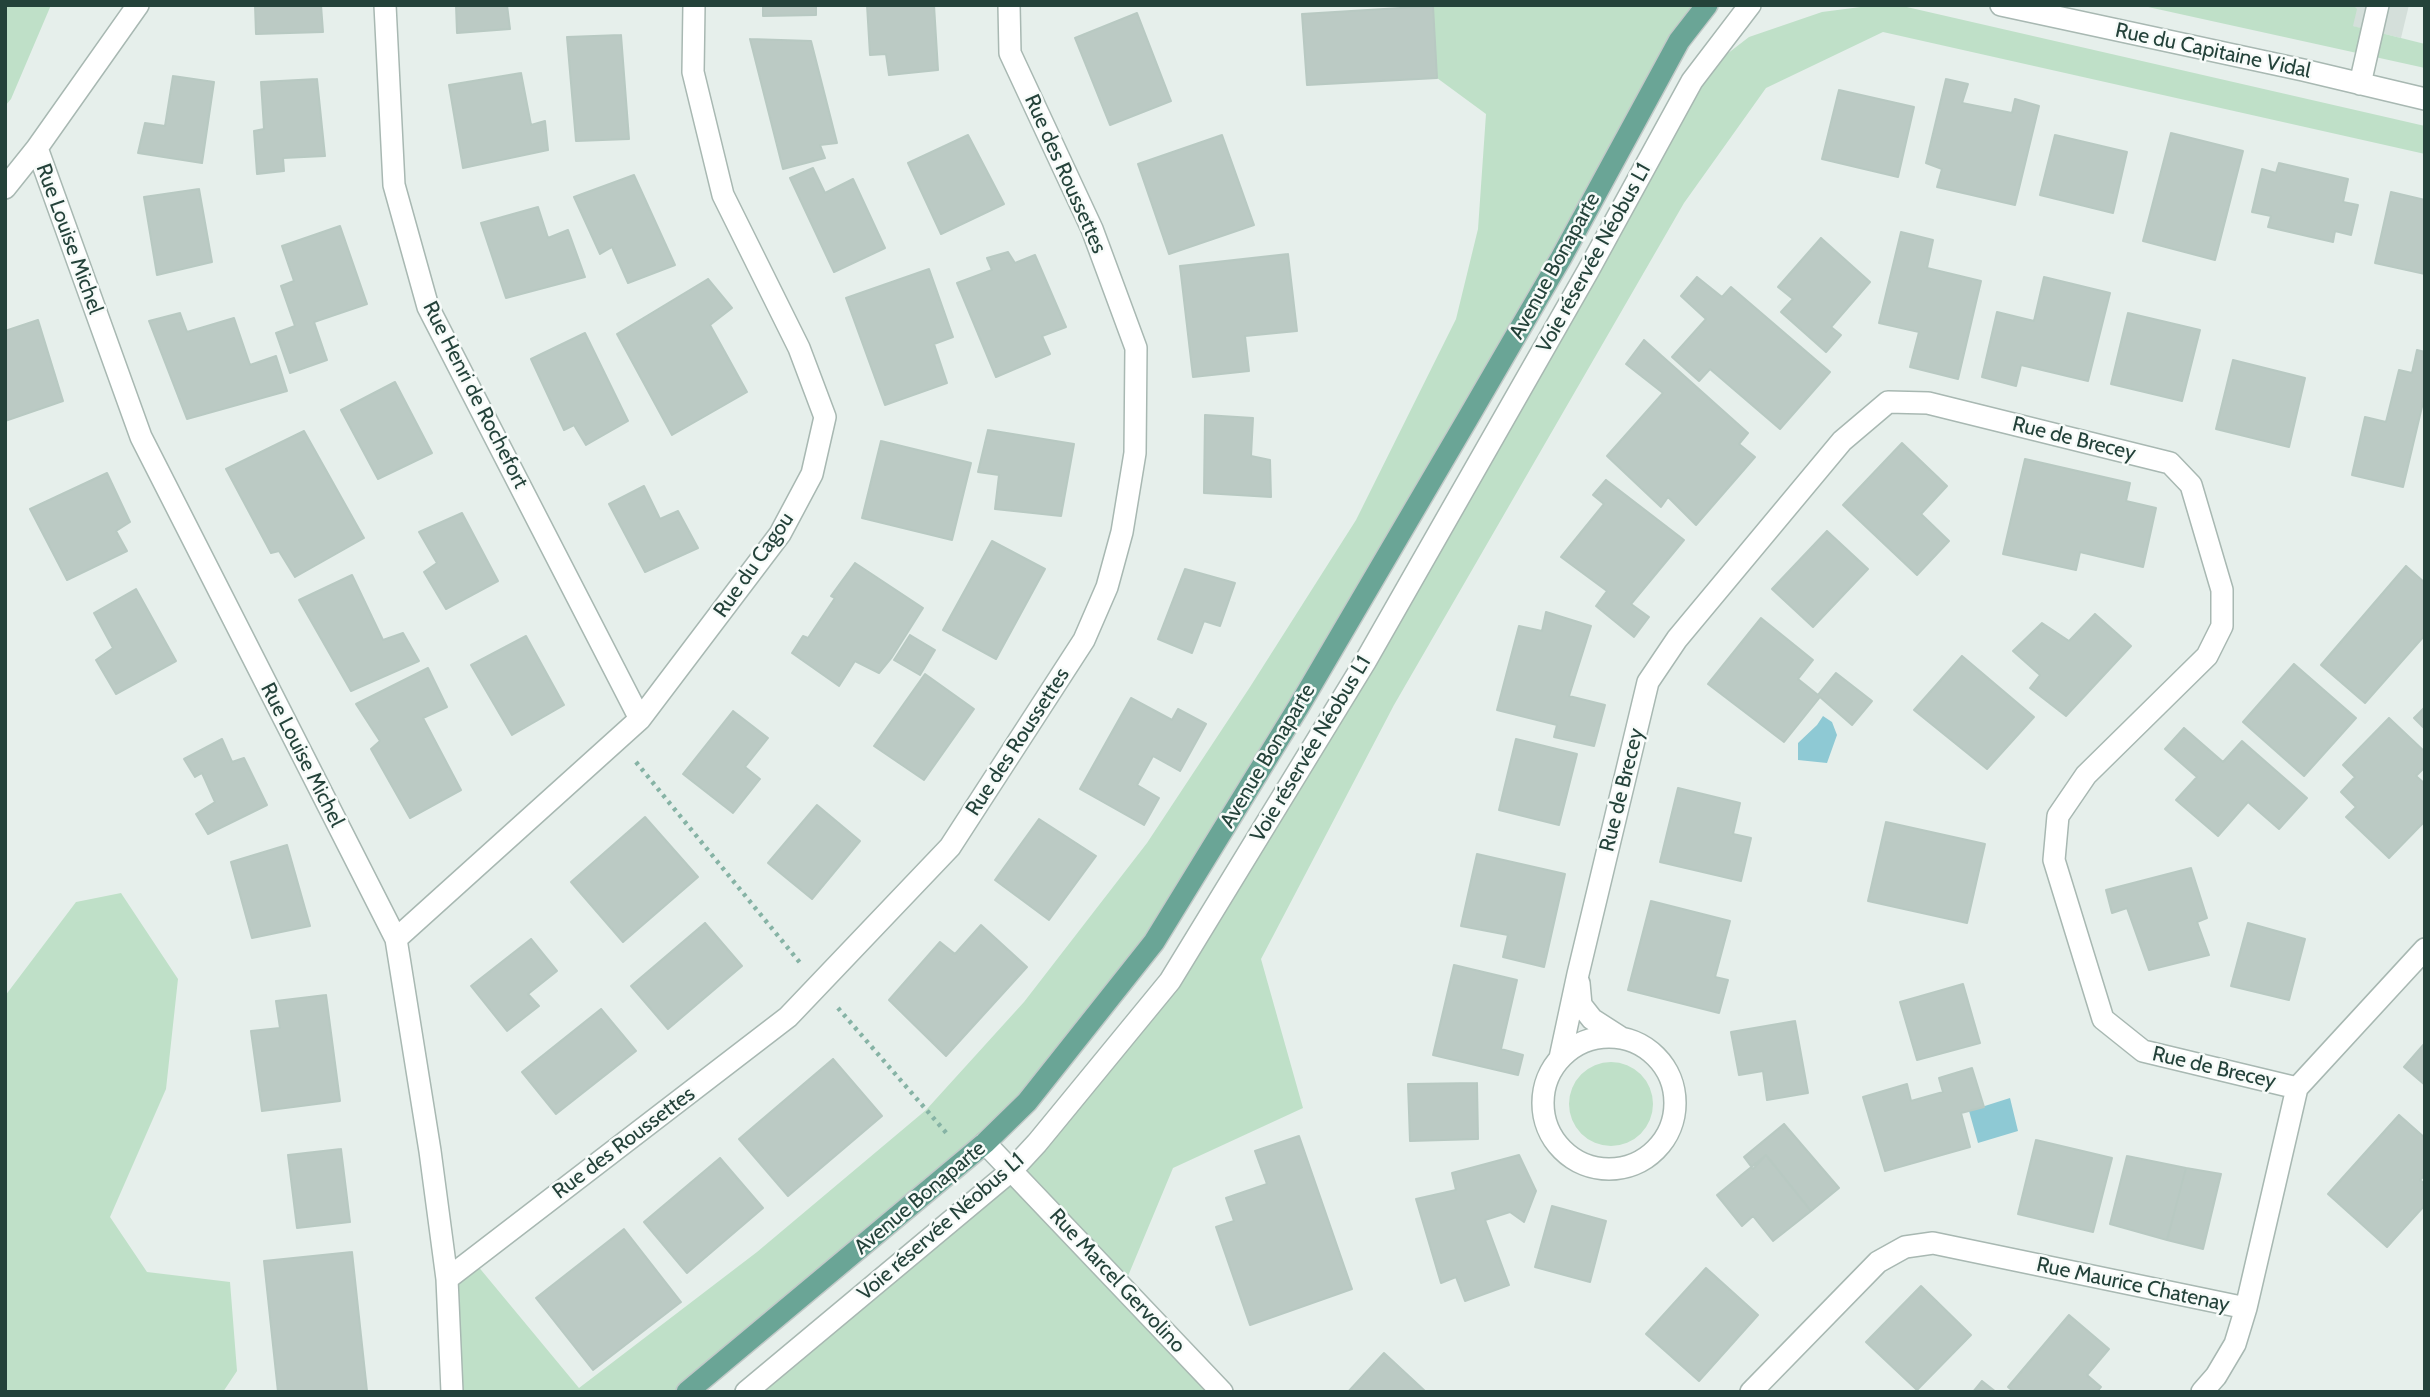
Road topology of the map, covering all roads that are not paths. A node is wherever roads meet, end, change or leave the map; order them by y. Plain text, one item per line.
1 (138, 5) edge
2 (385, 5) edge
3 (694, 5) edge
4 (1009, 5) edge
5 (1707, 5) edge
6 (1750, 5) edge
7 (2001, 5) edge
8 (2378, 5) edge
9 (2360, 84) junction
10 (2425, 99) edge
11 (37, 148) junction
12 (5, 188) edge
13 (640, 719) junction
14 (396, 939) junction
15 (2425, 949) edge
16 (1577, 974) junction
17 (1620, 1037) junction
18 (1560, 1058) junction
19 (2298, 1088) junction
20 (985, 1143) junction
21 (1012, 1170) junction
22 (447, 1279) junction
23 (2246, 1308) junction
24 (452, 1392) edge
25 (687, 1392) edge
26 (746, 1392) edge
27 (1222, 1392) edge
28 (1751, 1392) edge
29 (2203, 1392) edge

1 - 11 street, Rue Louise Michel
2 - 13 street, Rue Henri de Rochefort
3 - 13 street, Rue du Cagou
4 - 22 street, Rue des Roussettes
5 - 20 main road, Avenue Bonaparte
6 - 21 street, Voie réservée Néobus L1
7 - 9 street, Rue du Capitaine Vidal
8 - 9 street
9 - 10 street, Rue du Capitaine Vidal
11 - 12 street, Rue Louise Michel
11 - 14 street, Rue Louise Michel
13 - 14 street, Rue du Cagou
14 - 22 street, Rue Louise Michel
15 - 19 street, Rue Maurice Chatenay
16 - 17 street, Rue de Brecey
16 - 18 street, Rue de Brecey
16 - 19 street, Rue de Brecey
17 - 18 street
17 - 18 street, Rue de Brecey
19 - 23 street, Rue Maurice Chatenay
20 - 21 street, Rue Marcel Gervolino
20 - 25 main road, Avenue Bonaparte
21 - 26 street, Voie réservée Néobus L1
21 - 27 street, Rue Marcel Gervolino
22 - 24 street, Rue Louise Michel
23 - 28 street, Rue Maurice Chatenay
23 - 29 street

